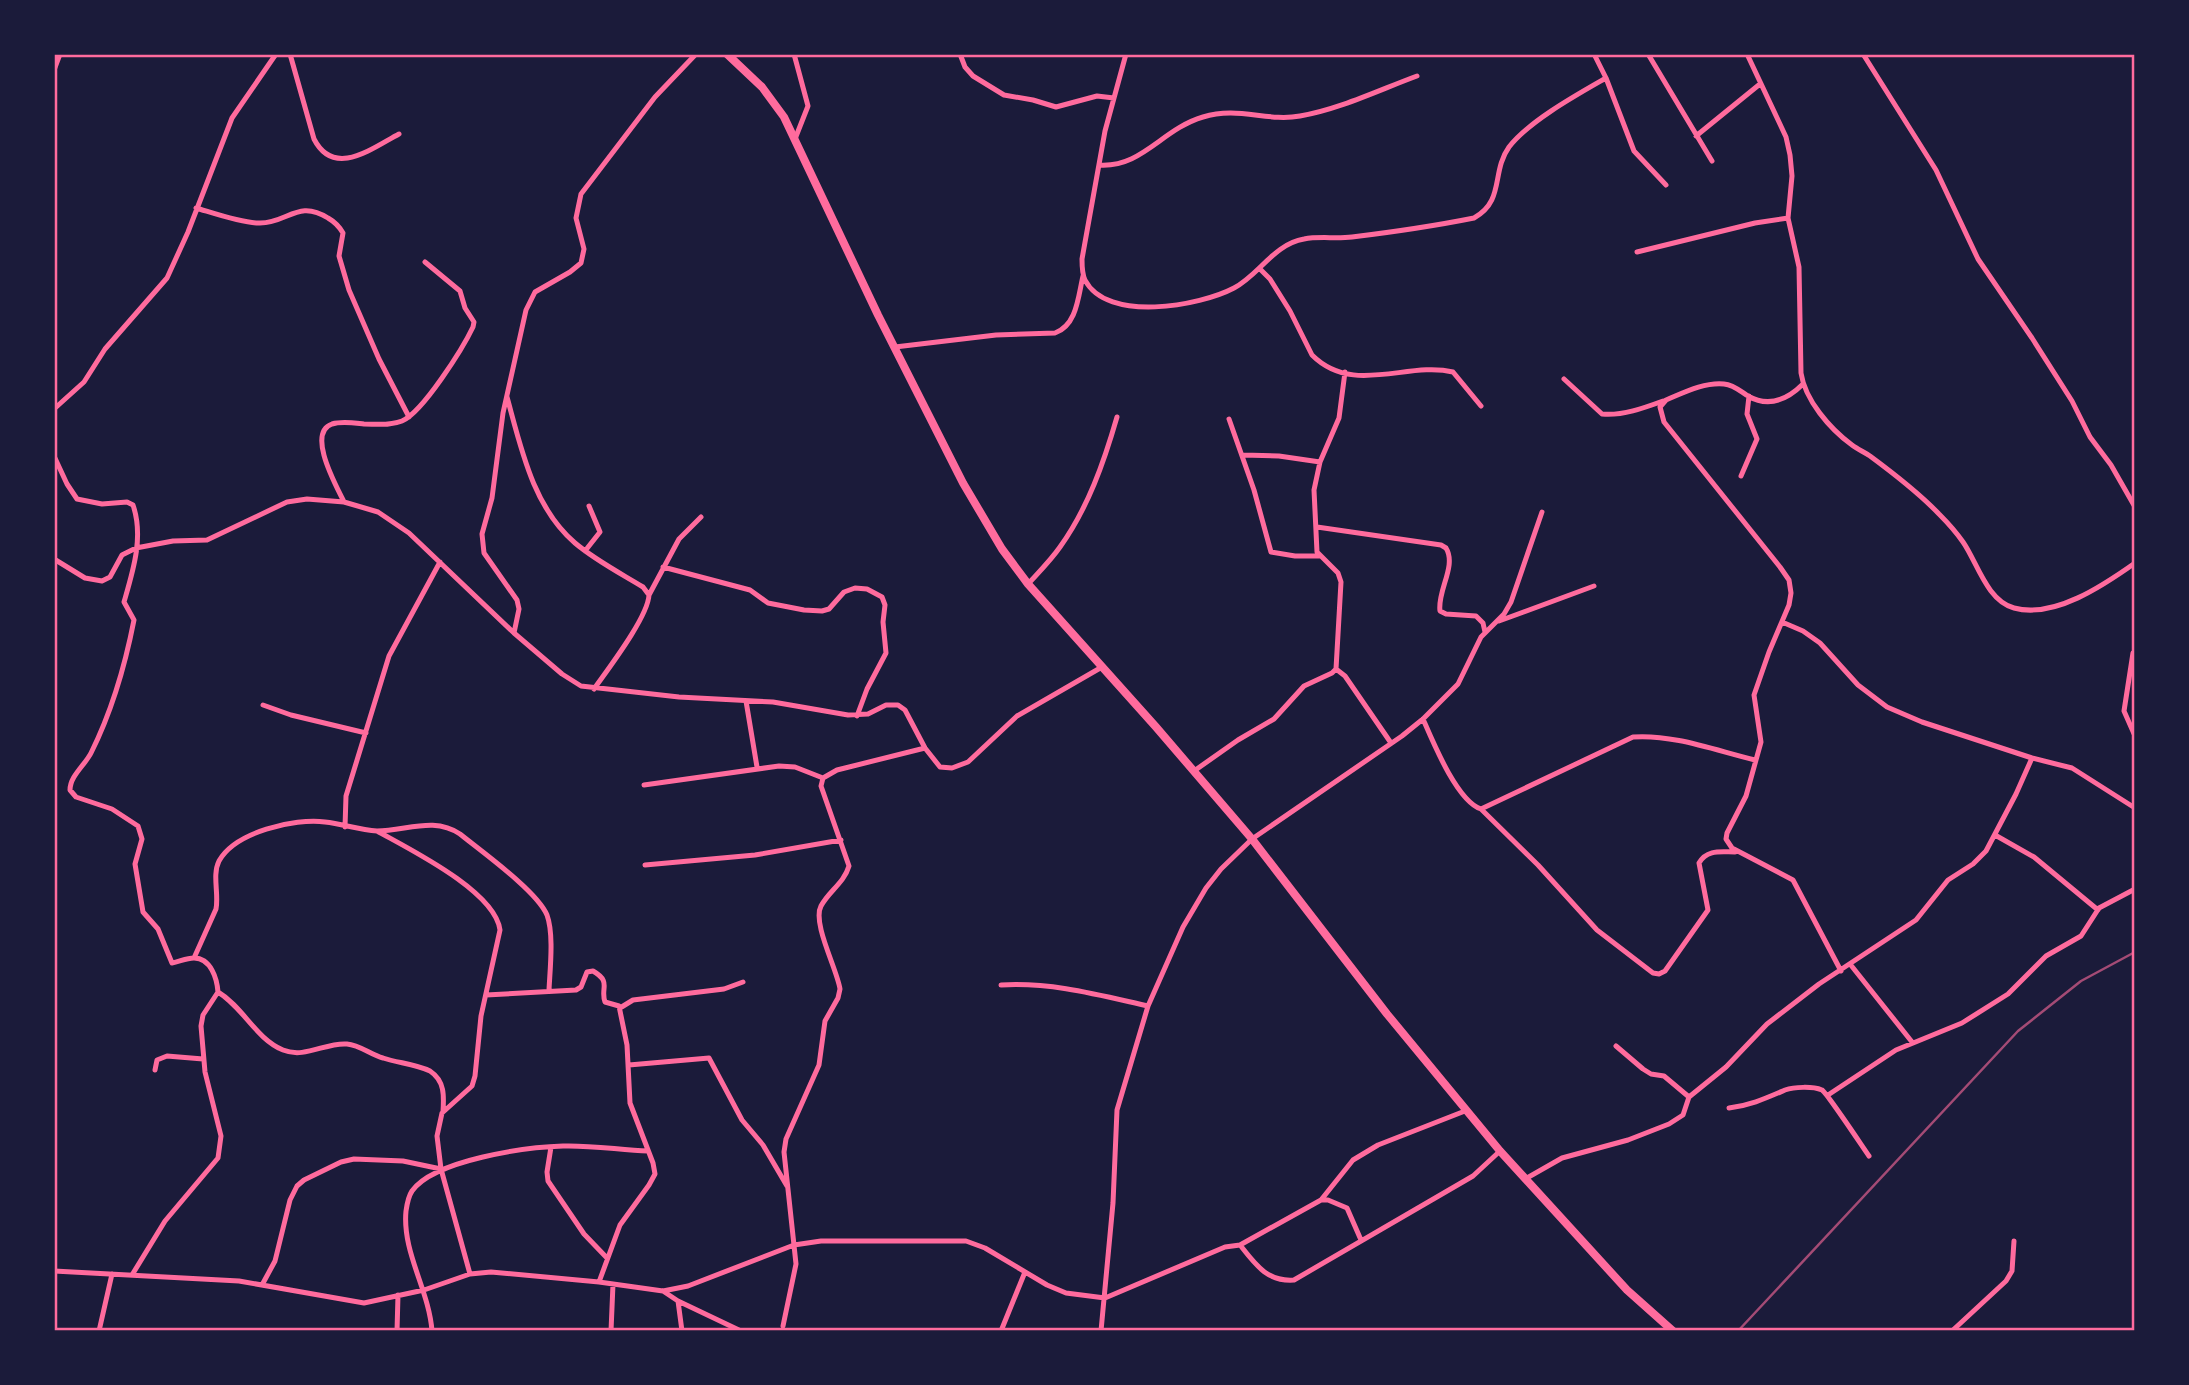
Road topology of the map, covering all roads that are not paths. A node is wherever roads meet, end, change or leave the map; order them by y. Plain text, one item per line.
1 (60, 54) edge
2 (276, 54) edge
3 (290, 54) edge
4 (696, 54) edge
5 (727, 54) edge
6 (794, 54) edge
7 (960, 54) edge
8 (1126, 54) edge
9 (1594, 54) edge
10 (1648, 54) edge
11 (1747, 54) edge
12 (1863, 54) edge
13 (54, 70) edge
14 (1417, 76) dead end
15 (1606, 78) junction
16 (1760, 84) junction
17 (1114, 98) junction
18 (399, 134) dead end
19 (1696, 136) junction
20 (795, 139) junction
21 (1712, 161) dead end
22 (1098, 166) junction
23 (1666, 185) dead end
24 (197, 208) junction
25 (1788, 218) junction
26 (1637, 252) dead end
27 (425, 262) dead end
28 (1260, 269) junction
29 (1083, 275) junction
30 (895, 347) junction
31 (1345, 372) junction
32 (1564, 379) dead end
33 (1803, 384) junction
34 (507, 396) junction
35 (1749, 396) junction
36 (1665, 400) junction
37 (1481, 406) dead end
38 (54, 409) edge
39 (409, 417) junction
40 (1117, 417) dead end
41 (1229, 419) dead end
42 (1243, 454) junction
43 (54, 456) edge
44 (1321, 462) junction
45 (1741, 476) dead end
46 (344, 502) junction
47 (589, 506) dead end
48 (2135, 507) edge
49 (1542, 512) dead end
50 (701, 517) dead end
51 (1317, 527) junction
52 (136, 548) junction
53 (585, 551) junction
54 (1319, 556) junction
55 (54, 559) edge
56 (440, 562) junction
57 (2135, 563) edge
58 (663, 566) junction
59 (1028, 584) junction
60 (1594, 586) dead end
61 (649, 595) junction
62 (1499, 621) junction
63 (1782, 622) junction
64 (1485, 632) junction
65 (514, 634) junction
66 (2133, 653) dead end
67 (1102, 667) junction
68 (1336, 669) junction
69 (594, 689) junction
70 (746, 701) junction
71 (263, 705) dead end
72 (857, 716) junction
73 (1423, 719) junction
74 (366, 733) junction
75 (2135, 736) edge
76 (1391, 743) junction
77 (925, 748) junction
78 (2032, 758) junction
79 (1755, 760) junction
80 (757, 767) junction
81 (1194, 771) junction
82 (823, 778) junction
83 (643, 785) dead end
84 (2135, 808) edge
85 (1481, 809) junction
86 (345, 827) junction
87 (377, 831) junction
88 (1995, 835) junction
89 (1252, 839) junction
90 (841, 840) junction
91 (1738, 852) junction
92 (645, 865) dead end
93 (2135, 889) edge
94 (2098, 910) junction
95 (194, 958) junction
96 (1850, 964) junction
97 (1841, 971) junction
98 (743, 982) dead end
99 (1001, 985) dead end
100 (549, 990) junction
101 (218, 992) junction
102 (486, 995) junction
103 (1148, 1006) junction
104 (620, 1008) junction
105 (1912, 1042) junction
106 (1616, 1046) dead end
107 (203, 1059) junction
108 (629, 1065) junction
109 (155, 1070) dead end
110 (1828, 1095) junction
111 (1689, 1097) junction
112 (1728, 1108) dead end
113 (1465, 1111) junction
114 (443, 1114) junction
115 (551, 1147) junction
116 (648, 1151) junction
117 (1500, 1151) junction
118 (1869, 1156) dead end
119 (441, 1169) junction
120 (1525, 1179) junction
121 (790, 1190) junction
122 (1321, 1200) junction
123 (1361, 1240) junction
124 (2014, 1241) dead end
125 (794, 1245) junction
126 (1240, 1245) junction
127 (607, 1258) junction
128 (54, 1271) edge
129 (1025, 1272) junction
130 (112, 1274) junction
131 (470, 1274) junction
132 (132, 1275) junction
133 (599, 1282) junction
134 (613, 1284) junction
135 (262, 1285) junction
136 (424, 1290) junction
137 (663, 1291) junction
138 (398, 1295) junction
139 (1105, 1298) junction
140 (678, 1301) junction
141 (783, 1326) dead end
142 (1663, 1327) edge
143 (99, 1331) edge
144 (397, 1331) edge
145 (432, 1331) edge
146 (611, 1331) edge
147 (682, 1331) edge
148 (741, 1331) edge
149 (1002, 1331) edge
150 (1101, 1331) edge
151 (1673, 1331) edge
152 (1952, 1331) edge

1 - 13 street
2 - 24 street
3 - 18 street
4 - 34 street
5 - 20 main road
6 - 20 street
7 - 17 street
8 - 17 street
9 - 15 street
10 - 19 street
11 - 16 street
12 - 48 street
14 - 22 street
15 - 23 street
15 - 28 street
16 - 19 street
16 - 25 street
17 - 22 street
19 - 21 street
20 - 30 main road
22 - 29 street
24 - 38 street
24 - 39 street
25 - 26 street
25 - 33 street
27 - 39 street
28 - 29 street
28 - 31 street
29 - 30 street
30 - 59 main road
31 - 37 street
31 - 44 street
32 - 36 street
33 - 35 street
33 - 57 street
34 - 53 street
34 - 65 street
35 - 36 street
35 - 45 street
36 - 63 street
39 - 46 street
40 - 59 street
41 - 42 street
42 - 44 street
42 - 54 street
43 - 52 street
44 - 51 street
46 - 52 street
46 - 56 street
47 - 53 street
49 - 62 street
50 - 58 street
51 - 54 street
51 - 64 street
52 - 55 street
52 - 95 street
53 - 61 street
54 - 68 street
56 - 65 street
56 - 74 street
58 - 61 street
58 - 72 street
59 - 67 main road
60 - 62 street
61 - 69 street
62 - 64 street
63 - 78 street
63 - 79 street
64 - 73 street
65 - 69 street
66 - 75 street
67 - 77 street
67 - 81 main road
68 - 76 street
68 - 81 street
69 - 70 street
70 - 72 street
70 - 80 street
71 - 74 street
72 - 77 street
73 - 76 street
73 - 85 street
74 - 86 street
76 - 89 street
77 - 82 street
78 - 84 street
78 - 88 street
79 - 85 street
79 - 91 street
80 - 82 street
80 - 83 street
81 - 89 main road
82 - 90 street
85 - 91 street
86 - 87 street
86 - 95 street
87 - 100 street
87 - 102 street
88 - 94 street
88 - 96 street
89 - 103 street
89 - 113 main road
90 - 92 street
90 - 121 street
91 - 97 street
93 - 94 street
94 - 105 street
95 - 101 street
96 - 97 street
96 - 105 street
97 - 111 street
98 - 104 street
99 - 103 street
100 - 102 street
100 - 104 street
101 - 107 street
101 - 114 street
102 - 114 street
103 - 139 street
104 - 108 street
105 - 110 street
106 - 111 street
107 - 109 street
107 - 132 street
108 - 116 street
108 - 121 street
110 - 112 street
110 - 118 street
111 - 120 street
113 - 117 main road
113 - 122 street
114 - 119 street
115 - 116 street
115 - 119 street
115 - 127 street
116 - 127 street
117 - 120 main road
117 - 123 street
119 - 131 street
119 - 135 street
119 - 136 street
120 - 142 main road
121 - 125 street
122 - 123 street
122 - 126 street
123 - 126 street
124 - 152 street
125 - 129 street
125 - 137 street
125 - 141 street
126 - 139 street
127 - 133 street
128 - 130 street
129 - 139 street
129 - 149 street
130 - 132 street
130 - 143 street
131 - 133 street
131 - 136 street
132 - 135 street
133 - 134 street
134 - 137 street
134 - 146 street
135 - 138 street
136 - 138 street
136 - 145 street
137 - 140 street
138 - 144 street
139 - 150 street
140 - 147 street
140 - 148 street
142 - 151 main road

